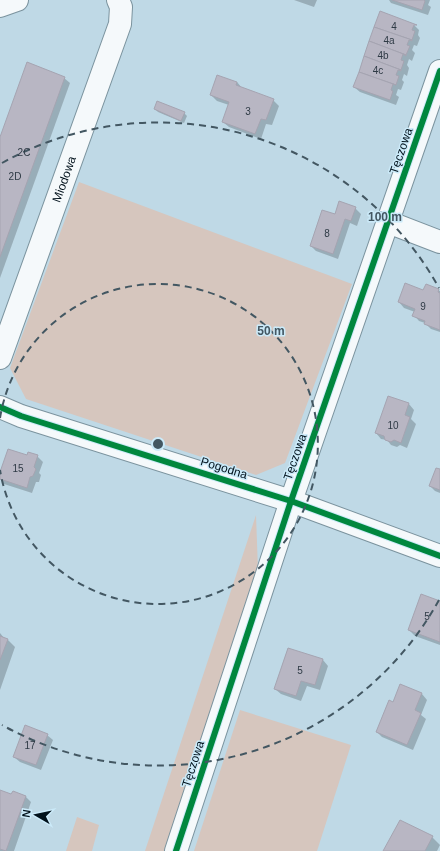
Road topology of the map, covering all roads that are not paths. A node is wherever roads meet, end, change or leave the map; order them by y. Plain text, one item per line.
1 (17, 0) edge
2 (118, 0) edge
3 (0, 6) edge
4 (440, 71) edge
5 (388, 222) junction
6 (440, 242) edge
7 (0, 358) edge
8 (0, 406) edge
9 (291, 501) junction
10 (440, 556) edge
11 (176, 851) edge

1 - 3 street
2 - 7 street, Miodowa
4 - 5 street, Tęczowa
5 - 6 street
5 - 9 street, Tęczowa
8 - 9 street, Pogodna
9 - 10 street, Pogodna
9 - 11 street, Tęczowa

